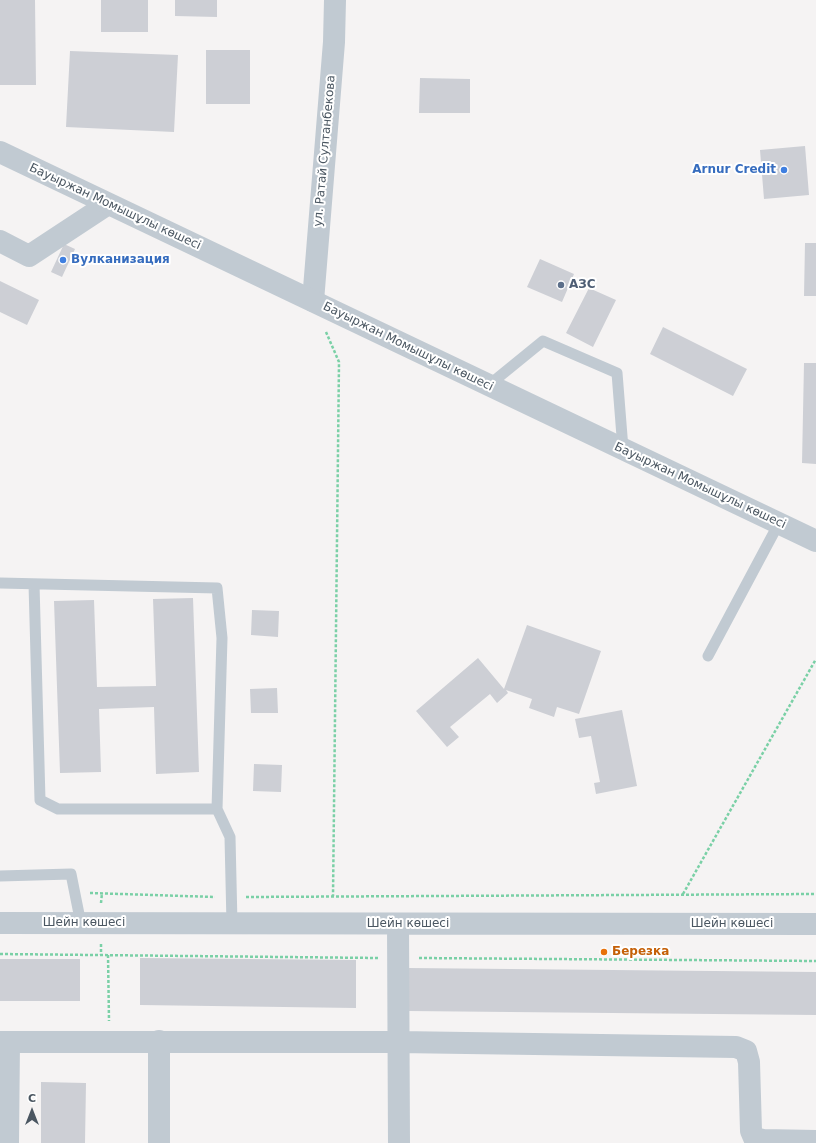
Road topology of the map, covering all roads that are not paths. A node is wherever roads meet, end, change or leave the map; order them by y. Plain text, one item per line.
1 (335, 0) edge
2 (0, 152) edge
3 (108, 204) junction
4 (0, 241) edge
5 (313, 302) junction
6 (489, 385) junction
7 (623, 449) junction
8 (779, 523) junction
9 (816, 541) edge
10 (0, 583) edge
11 (34, 584) junction
12 (708, 656) dead end
13 (217, 809) junction
14 (0, 876) edge
15 (0, 923) edge
16 (81, 924) junction
17 (232, 924) junction
18 (398, 924) junction
19 (816, 924) edge
20 (159, 1041) junction
21 (5, 1042) edge
22 (399, 1042) junction
23 (811, 1142) edge
24 (8, 1143) edge
25 (159, 1143) edge
26 (399, 1143) edge

1 - 5 street, ул. Ратай Султанбекова
2 - 3 street, Бауыржан Момышұлы көшесі
3 - 4 street
3 - 5 street, Бауыржан Момышұлы көшесі
5 - 6 street, Бауыржан Момышұлы көшесі
6 - 7 street, Бауыржан Момышұлы көшесі
6 - 7 lane
7 - 8 street, Бауыржан Момышұлы көшесі
8 - 9 street, Бауыржан Момышұлы көшесі
8 - 12 lane
10 - 11 lane
11 - 13 lane
11 - 13 lane
13 - 17 lane
14 - 16 lane
15 - 16 street, Шейн көшесі
16 - 17 street, Шейн көшесі
17 - 18 street, Шейн көшесі
18 - 19 street, Шейн көшесі
18 - 22 street
20 - 21 street
20 - 22 street
20 - 25 street
21 - 24 street
22 - 23 street
22 - 26 street

